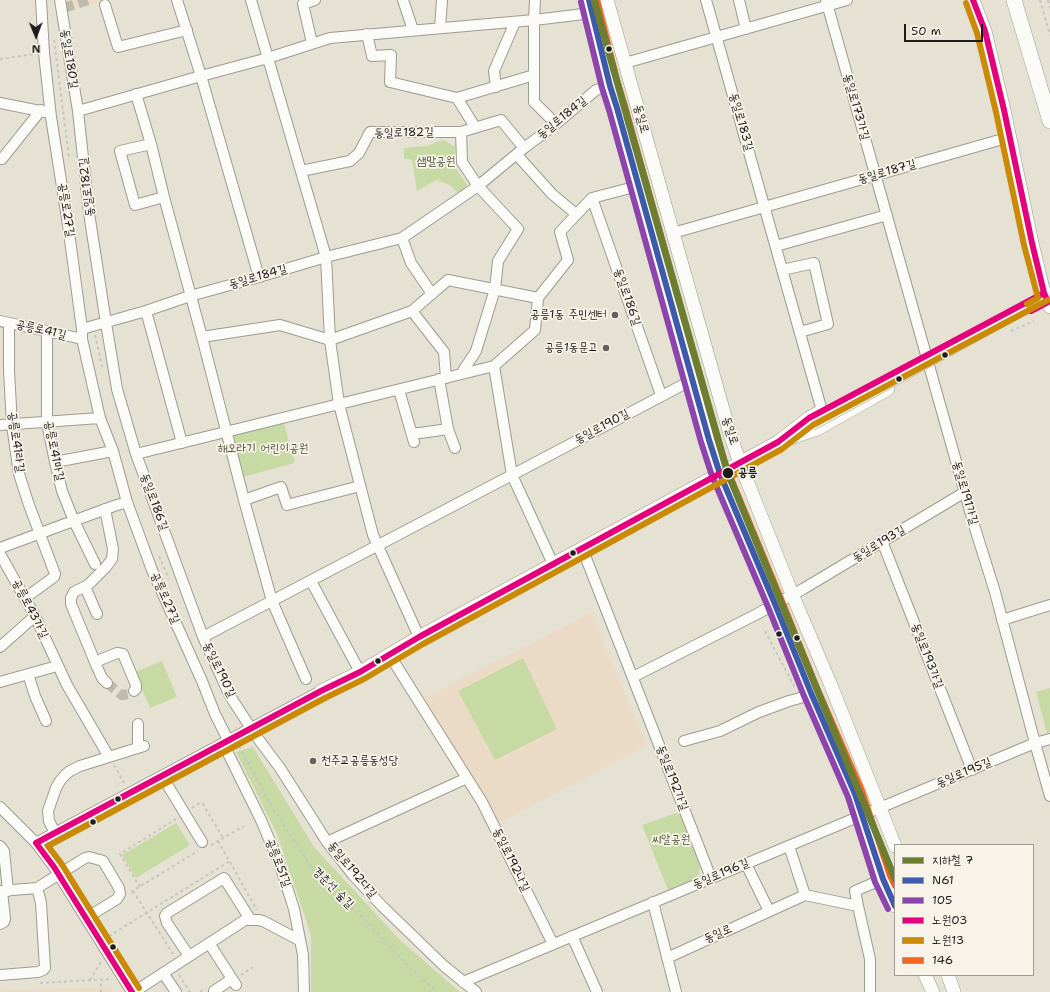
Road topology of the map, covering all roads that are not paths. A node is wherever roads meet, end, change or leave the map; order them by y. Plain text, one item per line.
1 (41, 0) edge
2 (177, 0) edge
3 (251, 0) edge
4 (315, 0) edge
5 (403, 0) edge
6 (442, 0) edge
7 (535, 0) edge
8 (608, 0) edge
9 (706, 0) edge
10 (739, 0) edge
11 (847, 0) edge
12 (973, 0) edge
13 (1014, 0) edge
14 (827, 3) edge
15 (62, 5) edge
16 (105, 5) dead end
17 (590, 6) edge
18 (534, 20) junction
19 (515, 22) junction
20 (440, 28) junction
21 (746, 29) junction
22 (187, 30) junction
23 (413, 30) junction
24 (367, 34) junction
25 (717, 37) junction
26 (312, 43) junction
27 (268, 58) junction
28 (625, 63) junction
29 (534, 75) junction
30 (201, 76) junction
31 (610, 86) junction
32 (496, 87) junction
33 (136, 94) junction
34 (457, 98) junction
35 (0, 104) edge
36 (78, 111) junction
37 (46, 112) junction
38 (1050, 121) edge
39 (556, 124) junction
40 (475, 128) junction
41 (461, 132) junction
42 (1010, 137) junction
43 (150, 144) junction
44 (521, 151) junction
45 (0, 159) edge
46 (301, 171) junction
47 (876, 176) junction
48 (478, 186) junction
49 (638, 186) junction
50 (164, 197) junction
51 (592, 198) junction
52 (765, 208) junction
53 (576, 214) junction
54 (887, 215) junction
55 (673, 234) junction
56 (402, 238) junction
57 (776, 246) junction
58 (326, 258) junction
59 (782, 270) junction
60 (259, 277) junction
61 (495, 289) junction
62 (432, 294) junction
63 (190, 296) junction
64 (538, 298) junction
65 (1048, 299) edge
66 (146, 311) junction
67 (412, 311) junction
68 (4, 322) edge
69 (106, 323) junction
70 (82, 329) junction
71 (47, 331) junction
72 (800, 332) junction
73 (202, 337) junction
74 (82, 340) junction
75 (330, 340) junction
76 (928, 361) junction
77 (494, 366) junction
78 (462, 374) junction
79 (443, 379) junction
80 (692, 380) junction
81 (399, 390) junction
82 (661, 395) junction
83 (339, 404) junction
84 (822, 411) junction
85 (100, 418) junction
86 (47, 422) junction
87 (12, 424) junction
88 (0, 425) edge
89 (448, 429) junction
90 (226, 432) junction
91 (778, 442) junction
92 (182, 443) junction
93 (455, 448) dead end
94 (113, 451) junction
95 (136, 454) junction
96 (55, 462) junction
97 (740, 463) junction
98 (720, 474) junction
99 (512, 475) junction
100 (360, 486) junction
101 (965, 492) junction
102 (244, 500) junction
103 (127, 502) junction
104 (105, 509) junction
105 (74, 521) junction
106 (40, 533) junction
107 (882, 542) junction
108 (378, 546) junction
109 (0, 548) edge
110 (582, 548) junction
111 (0, 554) edge
112 (95, 564) dead end
113 (553, 564) junction
114 (311, 581) junction
115 (85, 587) junction
116 (792, 594) junction
117 (25, 598) junction
118 (272, 601) junction
119 (775, 604) junction
120 (1050, 605) edge
121 (97, 614) dead end
122 (35, 616) junction
123 (1002, 620) junction
124 (419, 636) junction
125 (202, 637) junction
126 (0, 647) edge
127 (389, 654) junction
128 (95, 662) junction
129 (57, 666) junction
130 (360, 672) junction
131 (28, 674) junction
132 (633, 677) junction
133 (306, 679) dead end
134 (0, 682) edge
135 (107, 683) tunnel mouth
136 (321, 690) joint
137 (134, 691) dead end
138 (811, 693) junction
139 (46, 721) dead end
140 (138, 724) dead end
141 (251, 728) junction
142 (1050, 739) edge
143 (684, 741) dead end
144 (226, 742) junction
145 (1035, 743) junction
146 (109, 757) junction
147 (972, 770) junction
148 (162, 776) junction
149 (467, 778) junction
150 (1050, 796) edge
151 (0, 808) edge
152 (879, 808) junction
153 (862, 815) junction
154 (55, 833) junction
155 (327, 842) junction
156 (36, 843) junction
157 (894, 844) edge
158 (204, 845) road end
159 (0, 846) edge
160 (789, 846) junction
161 (746, 864) junction
162 (59, 874) junction
163 (711, 878) junction
164 (883, 879) junction
165 (36, 888) junction
166 (3, 891) edge
167 (806, 895) junction
168 (653, 902) junction
169 (894, 904) edge
170 (858, 906) junction
171 (769, 911) junction
172 (86, 918) junction
173 (250, 919) junction
174 (0, 924) edge
175 (572, 936) junction
176 (299, 940) junction
177 (209, 943) junction
178 (553, 944) junction
179 (189, 956) junction
180 (667, 958) junction
181 (0, 975) edge
182 (165, 976) junction
183 (925, 976) edge
184 (948, 976) edge
185 (463, 982) junction
186 (212, 989) edge
187 (133, 992) edge
188 (176, 992) edge
189 (304, 992) edge
190 (476, 992) edge
191 (597, 992) edge
192 (676, 992) edge
193 (870, 992) edge
194 (933, 992) edge
195 (954, 992) edge

1 - 37 street, 공릉로27길
2 - 22 street
3 - 27 street
4 - 26 street
5 - 23 street
6 - 20 street
7 - 18 street
8 - 28 main road, 동일로
9 - 25 street, 동일로183길
10 - 21 street
11 - 14 street
12 - 42 main road
13 - 38 highway
14 - 21 street
14 - 47 street, 동일로173가길
15 - 36 street, 동일로180길
16 - 22 street
17 - 18 street
17 - 31 main road, 동일로
18 - 19 street
18 - 29 street
19 - 20 street
19 - 32 street
20 - 23 street
21 - 25 street
22 - 30 street
23 - 24 street
24 - 26 street
24 - 34 street
25 - 28 street
25 - 52 street, 동일로183길
26 - 27 street
27 - 30 street
27 - 46 street
28 - 55 main road, 동일로
29 - 32 street
29 - 39 street
30 - 33 street
30 - 60 street
31 - 39 street, 동일로184길
31 - 49 main road, 동일로
32 - 34 street
33 - 36 street
33 - 43 street
34 - 40 street
35 - 37 street
36 - 69 street, 동일로182길
37 - 45 street
37 - 70 street, 공릉로27길
39 - 44 street, 동일로184길
40 - 41 street, 동일로182길
40 - 44 street, 동일로182길
41 - 46 street, 동일로182길
41 - 48 street
42 - 47 street, 동일로187길
42 - 65 main road
43 - 50 street
43 - 50 street
44 - 48 street, 동일로184길
44 - 53 street
46 - 58 street
47 - 52 street, 동일로187길
47 - 54 street, 동일로173가길
48 - 56 street, 동일로184길
48 - 61 street
49 - 51 street
49 - 80 main road, 동일로
50 - 63 street
51 - 53 street
51 - 82 street, 동일로186길
52 - 55 street, 동일로187길
52 - 57 street
53 - 64 street
54 - 57 street
54 - 76 street, 동일로173가길
55 - 97 main road, 동일로
56 - 58 street, 동일로184길
56 - 62 street
57 - 59 street
58 - 60 street, 동일로184길
58 - 75 street
59 - 72 street
59 - 72 street
60 - 63 street, 동일로184길
61 - 62 street
61 - 64 street
61 - 78 street
62 - 67 street
63 - 66 street, 동일로184길
63 - 73 street
64 - 77 street
65 - 76 main road
65 - 91 main road, bridge
66 - 69 street, 동일로184길
66 - 92 street
67 - 75 street
67 - 79 street
68 - 71 street, 공릉로41길
68 - 87 street, 공릉로41라길
69 - 70 street, 동일로184길
69 - 95 street
70 - 74 street, 공릉로27길
71 - 74 street, 공릉로41길
71 - 86 street, 공릉로41마길
72 - 84 street
73 - 75 street
73 - 90 street
74 - 85 street, 공릉로27길
75 - 83 street
76 - 84 main road
76 - 91 main road
76 - 101 street, 동일로191가길
77 - 78 street
77 - 99 street
78 - 79 street
79 - 81 street
79 - 89 street
80 - 82 street, 동일로190길
80 - 98 main road, 동일로
81 - 83 street
81 - 89 street
82 - 99 street, 동일로190길
83 - 90 street
83 - 100 street
84 - 91 main road
85 - 86 street
85 - 94 street, 공릉로27길
86 - 87 street
86 - 96 street, 공릉로41마길
87 - 88 street
87 - 106 street, 공릉로41라길
89 - 93 street
90 - 92 street
90 - 102 street
91 - 97 main road
92 - 95 street
94 - 96 street
94 - 103 street, 공릉로27길
95 - 125 street, 동일로186길
96 - 105 street, 공릉로41마길
97 - 98 main road
97 - 116 main road, 동일로
98 - 110 main road
98 - 119 main road, 동일로
99 - 108 street, 동일로190길
99 - 113 street
100 - 102 street
100 - 108 street
101 - 107 street, 동일로193길
101 - 123 street, 동일로191가길
102 - 118 street
103 - 104 street
103 - 144 street, 공릉로27길
104 - 105 street
104 - 115 street
105 - 106 street
105 - 112 street, 공릉로41마길
106 - 109 street
106 - 117 street, 공릉로41라길
107 - 116 street, 동일로193길
107 - 147 street, 동일로193가길
108 - 114 street, 동일로190길
108 - 124 street
110 - 113 main road
110 - 132 street, 동일로192가길
111 - 117 street, 공릉로43가길
113 - 124 main road
114 - 118 street, 동일로190길
114 - 130 street
115 - 121 street
115 - 128 street
116 - 119 street
116 - 152 main road, 동일로
117 - 122 street, 공릉로43가길
118 - 125 street, 동일로190길
118 - 133 street
119 - 132 street
119 - 138 main road, 동일로
120 - 123 street
122 - 126 street
122 - 129 street, 공릉로43가길
123 - 145 street, 동일로191가길
124 - 127 main road
125 - 141 street, 동일로190길
127 - 130 main road
127 - 149 street, 동일로192나길
128 - 135 street
128 - 137 street
129 - 131 street
129 - 146 street, 공릉로43가길
130 - 136 main road
131 - 134 street
131 - 139 street
132 - 163 street, 동일로192가길
136 - 141 street
138 - 143 street
138 - 153 main road, 동일로
140 - 146 street
141 - 144 street
141 - 155 street, 동일로192다길
142 - 145 street, 동일로195길
144 - 148 street
144 - 176 street, 공릉로51길
145 - 147 street, 동일로195길
145 - 150 street, 동일로191가길
146 - 154 street
147 - 152 street, 동일로195길
148 - 154 street
148 - 158 street
149 - 155 street
149 - 178 street, 동일로192나길
151 - 156 street
152 - 153 street, 동일로196길
152 - 157 main road, 동일로
153 - 160 street, 동일로196길
153 - 164 main road, 동일로
154 - 156 street
155 - 185 street, 동일로192다길
156 - 162 street
159 - 166 street
160 - 161 street, 동일로196길
160 - 167 street
161 - 163 street, 동일로196길
161 - 171 street
162 - 165 street
162 - 172 street
162 - 172 street
163 - 168 street, 동일로196길
164 - 169 main road, 동일로
164 - 170 street
165 - 166 street
165 - 181 street
166 - 174 street
167 - 170 street
167 - 171 street, 동일로
168 - 175 street, 동일로196길
168 - 180 street
170 - 193 street
171 - 180 street, 동일로
172 - 187 street
173 - 176 street
173 - 177 street
173 - 179 street
175 - 178 street, 동일로196길
175 - 191 street
176 - 189 street, 공릉로51길
177 - 179 street
177 - 186 street
178 - 185 street, 동일로196길
179 - 182 street
180 - 192 street
182 - 187 street
182 - 188 street
183 - 194 main road
184 - 195 main road
185 - 190 street, 동일로192다길

